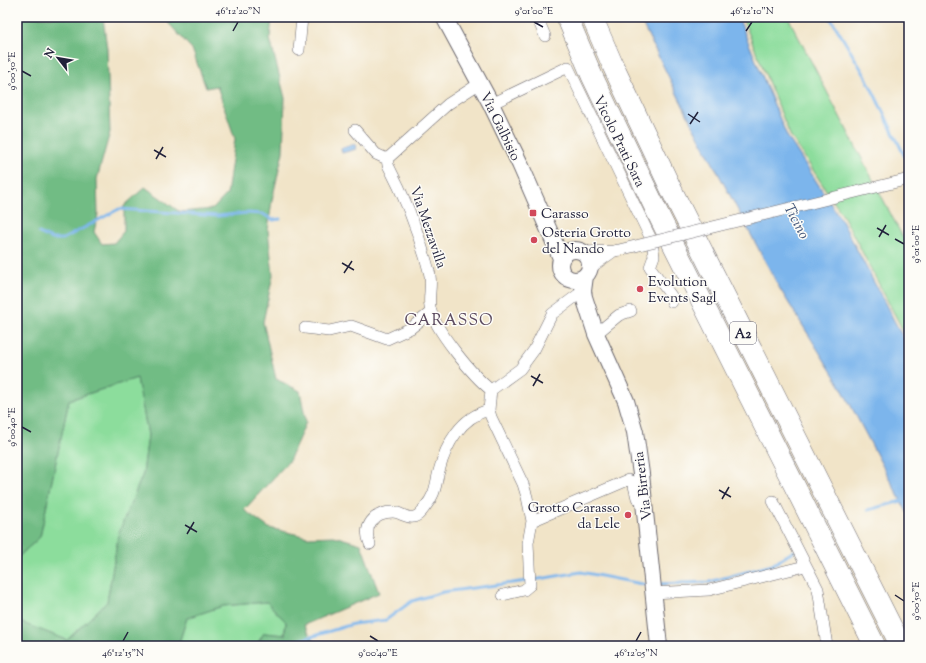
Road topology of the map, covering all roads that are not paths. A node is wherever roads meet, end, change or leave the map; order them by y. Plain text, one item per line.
1 (302, 17) edge
2 (444, 17) edge
3 (537, 17) edge
4 (567, 17) edge
5 (592, 17) edge
6 (545, 36) dead end
7 (299, 50) dead end
8 (480, 83) junction
9 (491, 104) junction
10 (355, 130) dead end
11 (387, 159) junction
12 (909, 179) edge
13 (616, 250) junction
14 (571, 253) junction
15 (580, 282) junction
16 (672, 302) dead end
17 (632, 311) dead end
18 (431, 312) junction
19 (305, 328) dead end
20 (596, 334) junction
21 (491, 390) junction
22 (489, 410) junction
23 (773, 501) dead end
24 (644, 502) junction
25 (532, 521) junction
26 (370, 544) dead end
27 (805, 566) junction
28 (653, 591) junction
29 (503, 595) dead end
30 (655, 644) edge
31 (827, 646) edge
32 (875, 646) edge
33 (901, 646) edge

1 - 7 street
2 - 8 street, Via Galbisio
3 - 6 street
4 - 32 highway, A2
5 - 33 highway, A2
8 - 9 street, Via Galbisio
8 - 11 street
9 - 14 street, Via Galbisio
9 - 16 street, Vicolo Prati Sara
10 - 11 street
11 - 18 street, Via Mezzavilla
12 - 13 street, bridge
13 - 14 street
13 - 15 street
14 - 15 street
14 - 15 street
15 - 20 street, Via Birreria
15 - 21 street
17 - 20 street
18 - 19 street
18 - 21 street
20 - 24 street, Via Birreria
21 - 22 street
22 - 25 street
22 - 26 street
23 - 27 street
24 - 25 street
24 - 28 street, Via Birreria
25 - 29 street
27 - 28 street
27 - 31 street
28 - 30 street, Via Birreria

